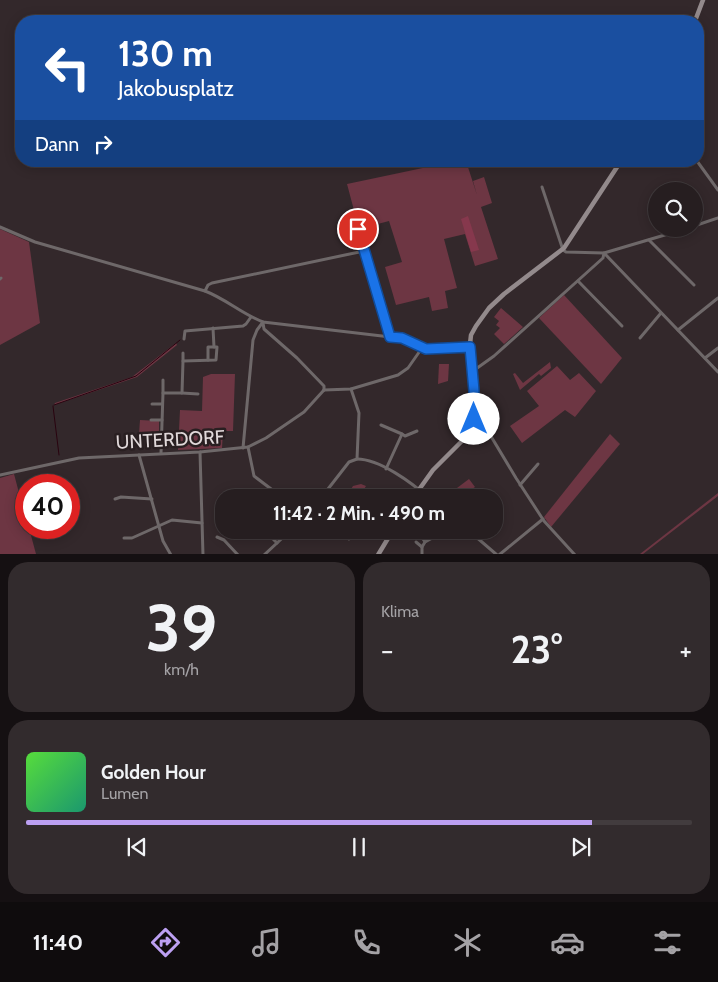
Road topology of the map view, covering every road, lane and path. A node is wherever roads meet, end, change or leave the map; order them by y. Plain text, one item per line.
1 (702, 0) edge
2 (697, 15) edge
3 (617, 167) edge
4 (701, 167) edge
5 (542, 187) dead end
6 (718, 190) edge
7 (718, 218) edge
8 (703, 223) edge
9 (0, 227) edge
10 (358, 229) dead end
11 (659, 237) edge
12 (649, 240) junction
13 (563, 250) junction
14 (364, 251) junction
15 (604, 253) junction
16 (578, 281) junction
17 (694, 285) dead end
18 (205, 291) junction
19 (718, 298) edge
20 (661, 313) junction
21 (251, 317) junction
22 (263, 322) junction
23 (622, 326) dead end
24 (214, 328) junction
25 (678, 330) junction
26 (390, 337) junction
27 (184, 338) dead end
28 (640, 338) dead end
29 (214, 346) junction
30 (470, 347) junction
31 (422, 348) junction
32 (718, 348) edge
33 (183, 353) dead end
34 (705, 358) junction
35 (208, 360) junction
36 (183, 361) junction
37 (473, 370) junction
38 (718, 372) edge
39 (163, 380) dead end
40 (351, 389) junction
41 (324, 390) junction
42 (163, 393) junction
43 (182, 393) junction
44 (198, 394) dead end
45 (152, 404) dead end
46 (162, 404) junction
47 (474, 419) junction
48 (151, 420) dead end
49 (162, 420) junction
50 (381, 425) dead end
51 (417, 431) dead end
52 (402, 434) junction
53 (248, 447) junction
54 (242, 448) junction
55 (200, 452) junction
56 (161, 453) junction
57 (139, 455) junction
58 (357, 459) junction
59 (538, 464) dead end
60 (386, 469) junction
61 (0, 475) edge
62 (520, 485) junction
63 (271, 489) edge
64 (328, 489) edge
65 (419, 489) joint
66 (115, 499) dead end
67 (152, 499) junction
68 (542, 519) junction
69 (202, 523) junction
70 (159, 526) junction
71 (124, 538) dead end
72 (221, 539) edge
73 (273, 539) edge
74 (281, 539) edge
75 (387, 539) edge
76 (423, 539) edge
77 (430, 539) edge
78 (479, 539) edge
79 (416, 542) dead end
80 (425, 542) junction
81 (277, 543) junction
82 (422, 546) junction
83 (171, 554) edge
84 (203, 554) edge
85 (238, 554) edge
86 (264, 554) edge
87 (378, 554) edge
88 (422, 554) edge
89 (498, 554) edge
90 (575, 554) edge

1 - 2 street
3 - 13 street
4 - 6 street
5 - 13 street
7 - 8 street
9 - 18 street
10 - 14 street
11 - 12 street
12 - 15 street
12 - 17 street
13 - 15 street
13 - 30 street
14 - 18 street
14 - 26 street
15 - 16 street
15 - 20 street
16 - 23 street
16 - 37 street
18 - 21 street
19 - 25 street
20 - 25 street
20 - 28 street
21 - 22 street
21 - 24 street
22 - 26 street
22 - 41 street
22 - 54 street
24 - 27 street
24 - 29 street
25 - 34 street
26 - 31 street
29 - 35 street
29 - 35 street
30 - 31 street
30 - 37 street
31 - 40 street
32 - 34 street
33 - 36 street
34 - 38 street
35 - 36 street
36 - 43 street
37 - 47 street
39 - 42 street
40 - 41 street
40 - 58 street
41 - 53 street, UNTERDORF
42 - 43 street
42 - 46 street
43 - 44 street
45 - 46 street
46 - 49 street
47 - 62 street
47 - 65 street
48 - 49 street
49 - 56 street
50 - 52 street
51 - 52 street
52 - 60 street
53 - 54 street, UNTERDORF
53 - 63 street
54 - 55 street, UNTERDORF
55 - 56 street, UNTERDORF
55 - 69 street
56 - 57 street, UNTERDORF
57 - 61 street, UNTERDORF
57 - 67 street
58 - 60 street
58 - 64 street
59 - 62 street
60 - 65 street
62 - 68 street
66 - 67 street
67 - 70 street
68 - 89 street
68 - 90 street
69 - 70 street
69 - 84 street
70 - 71 street
70 - 83 street
72 - 85 street
73 - 81 street
74 - 81 street
75 - 87 street
76 - 80 street
77 - 80 street
78 - 89 street
79 - 82 street
80 - 82 street
81 - 86 street
82 - 88 street

